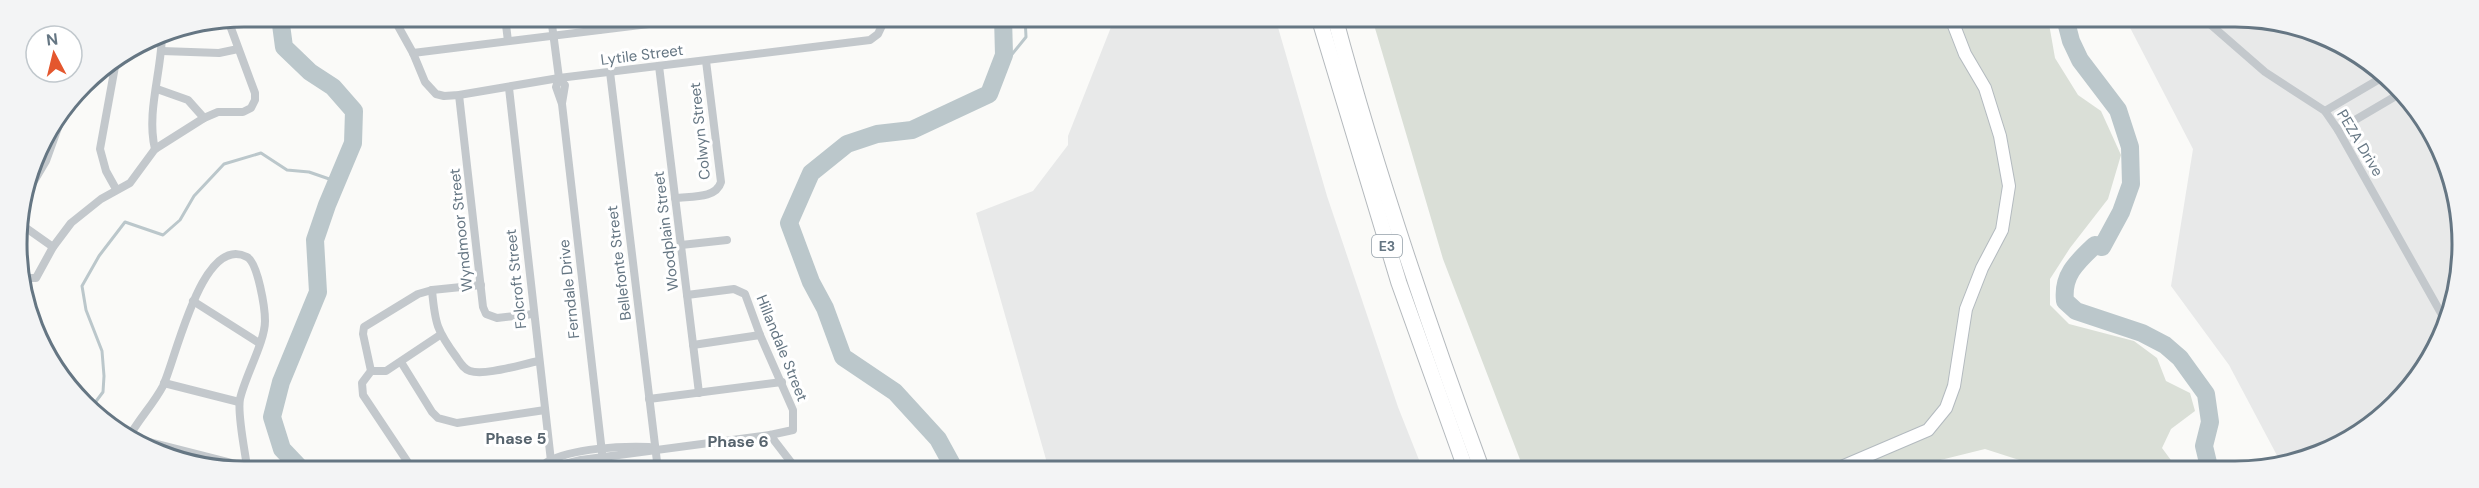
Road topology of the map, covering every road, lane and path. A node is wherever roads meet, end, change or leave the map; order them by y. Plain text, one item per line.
1 (230, 27) edge
2 (399, 27) edge
3 (506, 27) edge
4 (553, 27) edge
5 (598, 27) edge
6 (623, 27) edge
7 (882, 27) edge
8 (1322, 27) edge
9 (1338, 27) edge
10 (1954, 27) edge
11 (2213, 27) edge
12 (598, 30) junction
13 (554, 35) junction
14 (508, 41) junction
15 (162, 44) edge
16 (238, 49) junction
17 (162, 51) junction
18 (413, 53) junction
19 (706, 61) junction
20 (659, 66) junction
21 (114, 70) edge
22 (610, 72) junction
23 (559, 78) junction
24 (2377, 80) edge
25 (509, 88) junction
26 (157, 89) junction
27 (459, 95) junction
28 (2394, 97) edge
29 (2325, 111) junction
30 (204, 118) junction
31 (2338, 130) junction
32 (54, 138) edge
33 (155, 149) junction
34 (40, 171) edge
35 (116, 189) junction
36 (675, 198) junction
37 (27, 229) edge
38 (728, 240) dead end
39 (681, 245) junction
40 (52, 247) junction
41 (30, 278) edge
42 (481, 285) junction
43 (432, 290) junction
44 (687, 295) junction
45 (194, 301) junction
46 (2441, 312) edge
47 (533, 314) junction
48 (440, 335) junction
49 (760, 335) junction
50 (259, 343) junction
51 (693, 345) junction
52 (539, 361) junction
53 (401, 362) junction
54 (371, 371) junction
55 (782, 382) junction
56 (164, 383) junction
57 (699, 393) junction
58 (649, 399) junction
59 (239, 402) junction
60 (545, 410) junction
61 (133, 431) edge
62 (771, 435) junction
63 (657, 449) junction
64 (602, 453) junction
65 (247, 461) edge
66 (406, 461) edge
67 (550, 461) edge
68 (561, 461) edge
69 (603, 461) edge
70 (658, 461) edge
71 (790, 461) edge
72 (1463, 461) edge
73 (1479, 461) edge
74 (1856, 461) edge

1 - 16 street
2 - 18 street
3 - 14 street
4 - 13 street, Ferndale Drive
5 - 12 street
6 - 12 street
7 - 19 street, Lytile Street
8 - 72 highway, E3
9 - 73 highway, E3
10 - 74 street
11 - 29 street, PEZA Drive
12 - 13 street
13 - 14 street
13 - 23 street, Ferndale Drive
14 - 18 street
15 - 17 street
16 - 17 street
16 - 30 street
17 - 26 street
18 - 27 street, Lytile Street
19 - 20 street, Lytile Street
19 - 36 street, Colwyn Street
20 - 22 street, Lytile Street
20 - 36 street, Woodplain Street
21 - 35 street
22 - 23 street, Lytile Street
22 - 58 street, Bellefonte Street
23 - 25 street, Lytile Street
23 - 64 street, Ferndale Drive
24 - 29 street
25 - 27 street, Lytile Street
25 - 47 street, Folcroft Street
26 - 30 street
26 - 33 street
27 - 42 street, Wyndmoor Street
28 - 31 street
29 - 31 street, PEZA Drive
30 - 33 street
31 - 46 street, PEZA Drive
32 - 34 street
33 - 35 street
35 - 40 street
36 - 39 street, Woodplain Street
37 - 40 street
38 - 39 street
39 - 44 street, Woodplain Street
40 - 41 street
42 - 43 street
42 - 47 street, Wyndmoor Street
43 - 48 street
43 - 54 street
44 - 49 street, Hillandale Street
44 - 51 street, Woodplain Street
45 - 50 street
45 - 50 street
45 - 56 street
47 - 52 street, Folcroft Street
48 - 52 street
48 - 53 street
49 - 51 street
49 - 55 street, Hillandale Street
50 - 59 street
51 - 57 street, Woodplain Street
52 - 60 street, Folcroft Street
53 - 54 street
53 - 60 street
54 - 66 street
55 - 57 street
55 - 62 street, Hillandale Street
56 - 59 street
56 - 61 street
57 - 58 street
58 - 63 street, Bellefonte Street
59 - 65 street
60 - 67 street, Folcroft Street
62 - 63 street
62 - 71 street
63 - 64 street
63 - 70 street, Bellefonte Street
64 - 68 street
64 - 69 street, Ferndale Drive

